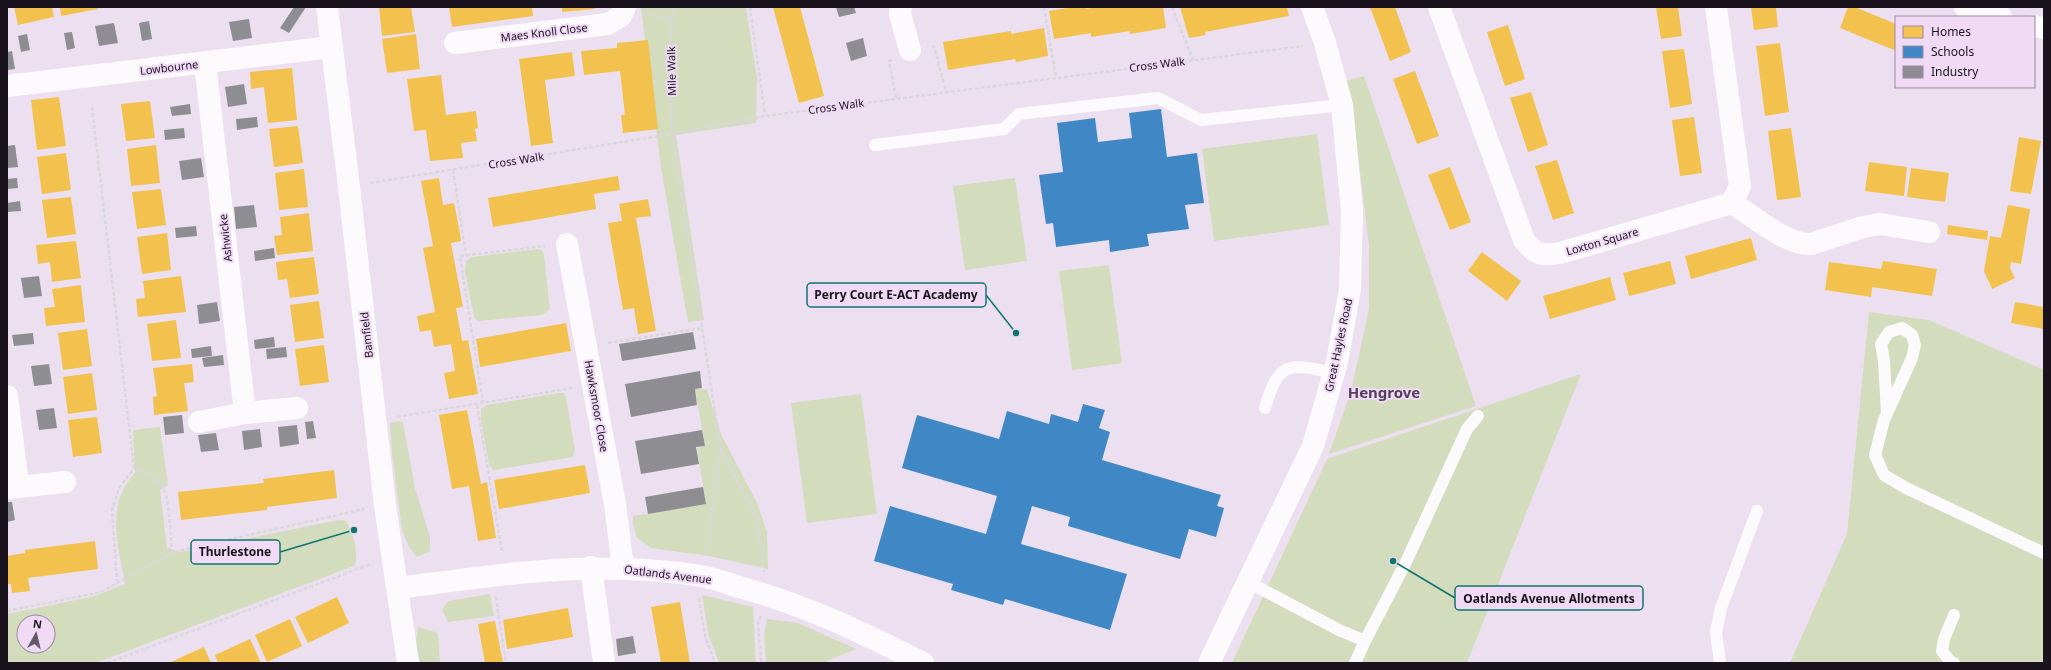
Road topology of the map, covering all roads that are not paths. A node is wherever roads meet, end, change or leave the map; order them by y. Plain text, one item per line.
1 (327, 7) edge
2 (901, 7) edge
3 (1312, 7) edge
4 (1439, 7) edge
5 (1716, 7) edge
6 (1965, 7) edge
7 (632, 8) edge
8 (1997, 16) edge
9 (455, 43) dead end
10 (332, 47) junction
11 (910, 50) dead end
12 (206, 63) junction
13 (7, 86) edge
14 (1342, 105) junction
15 (876, 145) dead end
16 (1732, 203) junction
17 (1929, 232) dead end
18 (567, 244) road end
19 (1334, 373) junction
20 (7, 396) edge
21 (297, 408) dead end
22 (1265, 408) dead end
23 (245, 413) junction
24 (1887, 413) junction
25 (1478, 416) dead end
26 (198, 422) dead end
27 (65, 482) dead end
28 (12, 487) edge
29 (1757, 511) dead end
30 (2044, 553) edge
31 (591, 567) junction
32 (623, 568) junction
33 (1248, 582) junction
34 (398, 588) junction
35 (1954, 614) dead end
36 (1365, 641) junction
37 (408, 663) edge
38 (604, 663) edge
39 (923, 663) edge
40 (1209, 663) edge
41 (1355, 663) edge
42 (1720, 663) edge
43 (1954, 663) edge

1 - 10 street, Bamfield
2 - 11 street
3 - 14 street, Great Hayles Road
4 - 16 street, Loxton Square
5 - 16 street
6 - 8 street
7 - 9 street, Maes Knoll Close
10 - 12 street, Lowbourne
10 - 34 street, Bamfield
12 - 13 street, Lowbourne
12 - 23 street, Ashwicke
14 - 15 lane
14 - 19 street, Great Hayles Road
16 - 17 street
18 - 32 street, Hawksmoor Close
19 - 22 lane
19 - 33 street, Great Hayles Road
20 - 28 street
21 - 23 street
23 - 26 street
24 - 24 lane
24 - 30 lane
25 - 36 lane
27 - 28 street
29 - 42 lane
31 - 32 street, Oatlands Avenue
31 - 34 street, Oatlands Avenue
31 - 38 street
32 - 39 street, Oatlands Avenue
33 - 36 lane
33 - 40 street, Great Hayles Road
34 - 37 street, Bamfield
35 - 43 lane
36 - 41 lane

